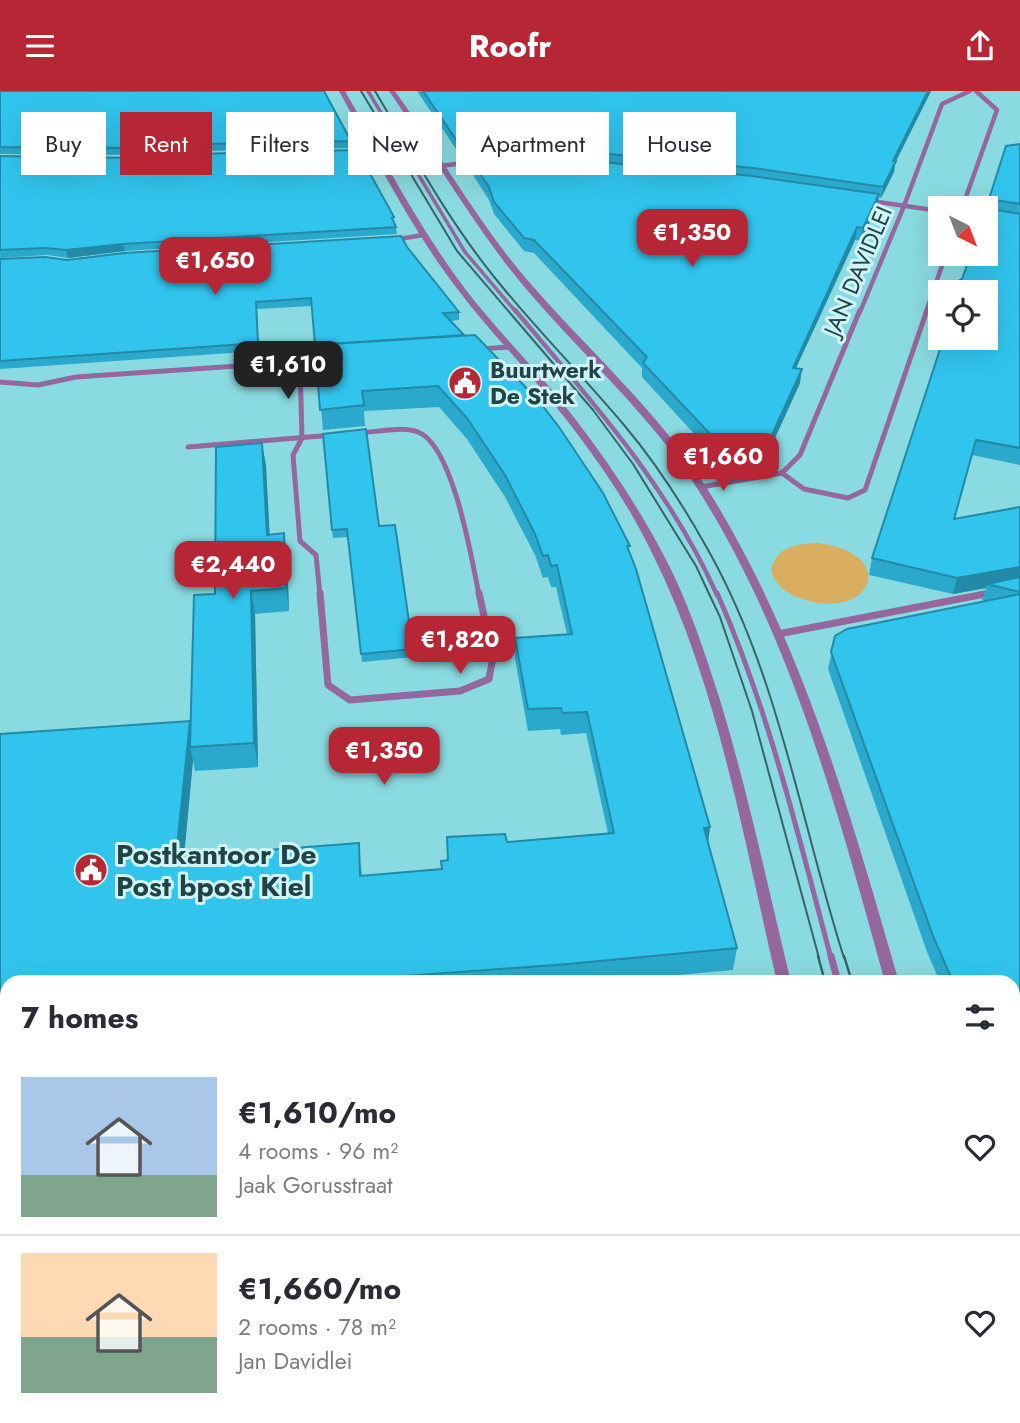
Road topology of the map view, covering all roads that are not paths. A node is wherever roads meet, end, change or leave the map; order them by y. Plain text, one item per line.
1 (342, 91) edge
2 (368, 91) edge
3 (393, 91) edge
4 (970, 91) edge
5 (976, 91) edge
6 (353, 112) edge
7 (406, 112) edge
8 (344, 155) edge
9 (348, 155) edge
10 (442, 167) edge
11 (389, 175) edge
12 (966, 196) edge
13 (865, 200) edge
14 (904, 206) junction
15 (928, 209) edge
16 (424, 235) junction
17 (381, 240) edge
18 (942, 266) edge
19 (510, 347) junction
20 (473, 350) edge
21 (335, 359) edge
22 (300, 363) junction
23 (0, 382) edge
24 (302, 438) junction
25 (188, 447) dead end
26 (782, 473) junction
27 (701, 487) junction
28 (993, 592) edge
29 (778, 634) junction
30 (782, 975) edge
31 (836, 975) edge
32 (890, 975) edge

1 - 6 street
2 - 31 lane
3 - 7 street
4 - 14 street, JAN DAVIDLEI
5 - 12 street
8 - 9 street
10 - 27 street
11 - 16 street
13 - 14 street
14 - 15 street
14 - 26 street, JAN DAVIDLEI
16 - 17 street
16 - 19 street
18 - 26 street
19 - 20 street
19 - 30 street
21 - 22 street
22 - 23 street
22 - 24 street
24 - 24 street
24 - 25 street
26 - 27 street
27 - 29 street
28 - 29 street
29 - 32 street

